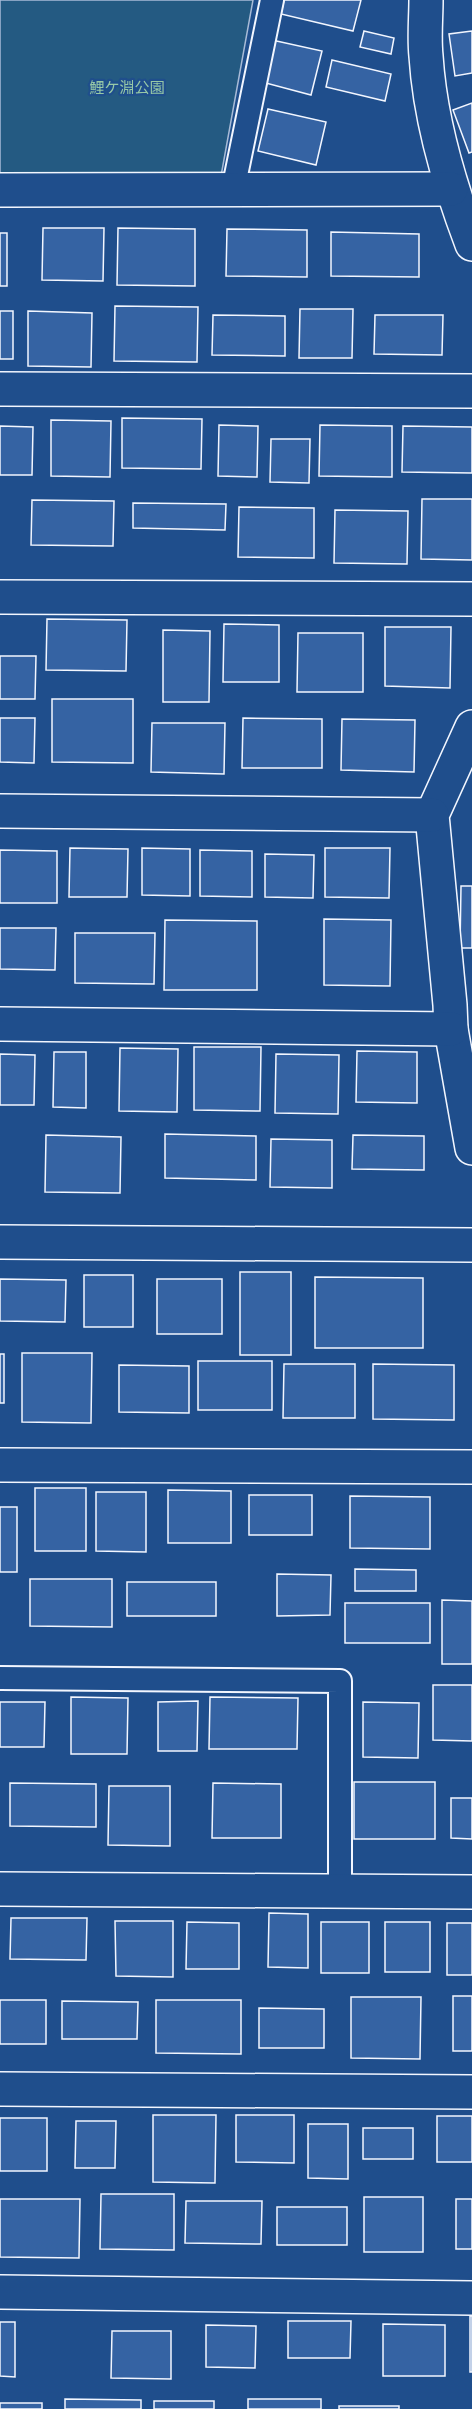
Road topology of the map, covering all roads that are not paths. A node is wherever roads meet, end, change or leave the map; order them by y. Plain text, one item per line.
1 (272, 0) edge
2 (426, 0) edge
3 (451, 189) junction
4 (0, 190) edge
5 (233, 190) junction
6 (472, 244) edge
7 (0, 389) edge
8 (472, 391) edge
9 (0, 597) edge
10 (472, 599) edge
11 (469, 738) edge
12 (0, 811) edge
13 (432, 815) junction
14 (458, 1012) edge
15 (0, 1024) edge
16 (472, 1140) edge
17 (0, 1242) edge
18 (472, 1245) edge
19 (0, 1465) edge
20 (472, 1467) edge
21 (0, 1678) edge
22 (0, 1889) edge
23 (340, 1890) junction
24 (472, 1892) edge
25 (0, 2089) edge
26 (472, 2092) edge
27 (0, 2292) edge
28 (472, 2298) edge

1 - 5 lane
2 - 3 street
3 - 5 street
3 - 6 street
4 - 5 street
7 - 8 street
9 - 10 street
11 - 13 street
12 - 13 street
13 - 14 street
14 - 15 street
14 - 16 street
17 - 18 street
19 - 20 street
21 - 23 lane
22 - 23 street
23 - 24 street
25 - 26 street
27 - 28 street

